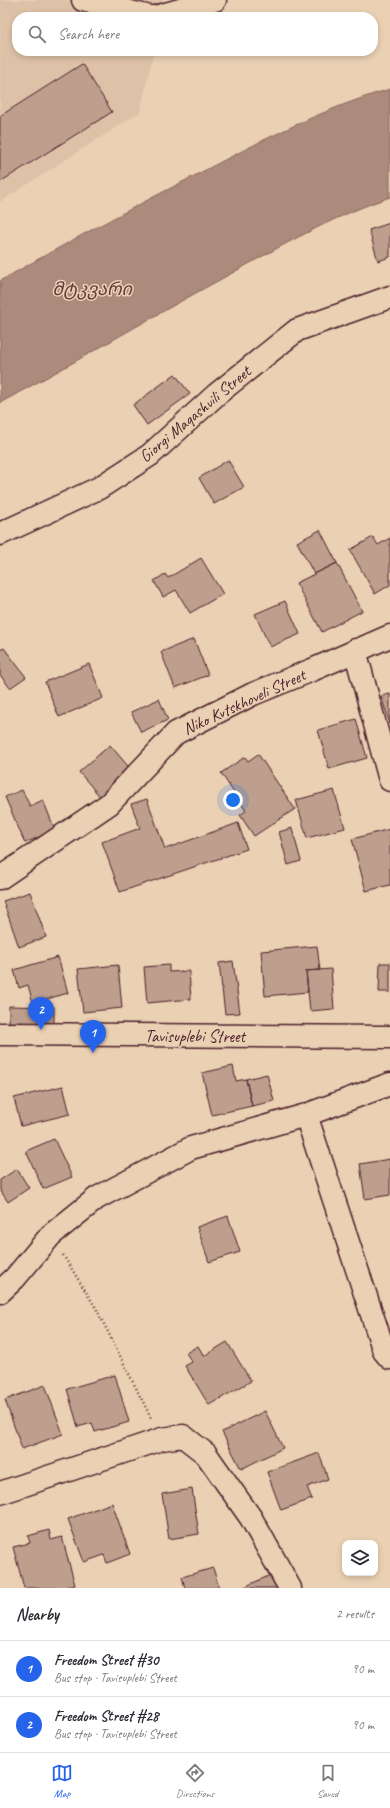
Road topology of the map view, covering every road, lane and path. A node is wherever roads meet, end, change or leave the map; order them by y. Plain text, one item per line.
1 (84, 0) edge
2 (215, 0) edge
3 (131, 12) edge
4 (173, 12) edge
5 (390, 297) edge
6 (0, 534) edge
7 (390, 636) edge
8 (355, 650) junction
9 (390, 780) edge
10 (0, 878) edge
11 (0, 1034) edge
12 (390, 1037) edge
13 (390, 1084) edge
14 (306, 1115) junction
15 (50, 1235) junction
16 (0, 1292) edge
17 (390, 1358) edge
18 (162, 1439) junction
19 (0, 1493) edge
20 (290, 1588) edge

1 - 3 street
2 - 4 street
5 - 6 street, Giorgi Maqashvili Street
7 - 8 street, Niko Kvtskhoveli Street
8 - 9 street
8 - 10 street, Niko Kvtskhoveli Street
11 - 12 street, Tavisuplebi Street
13 - 14 street
14 - 15 street
14 - 17 street
15 - 16 street
15 - 18 path
18 - 19 street
18 - 20 street

